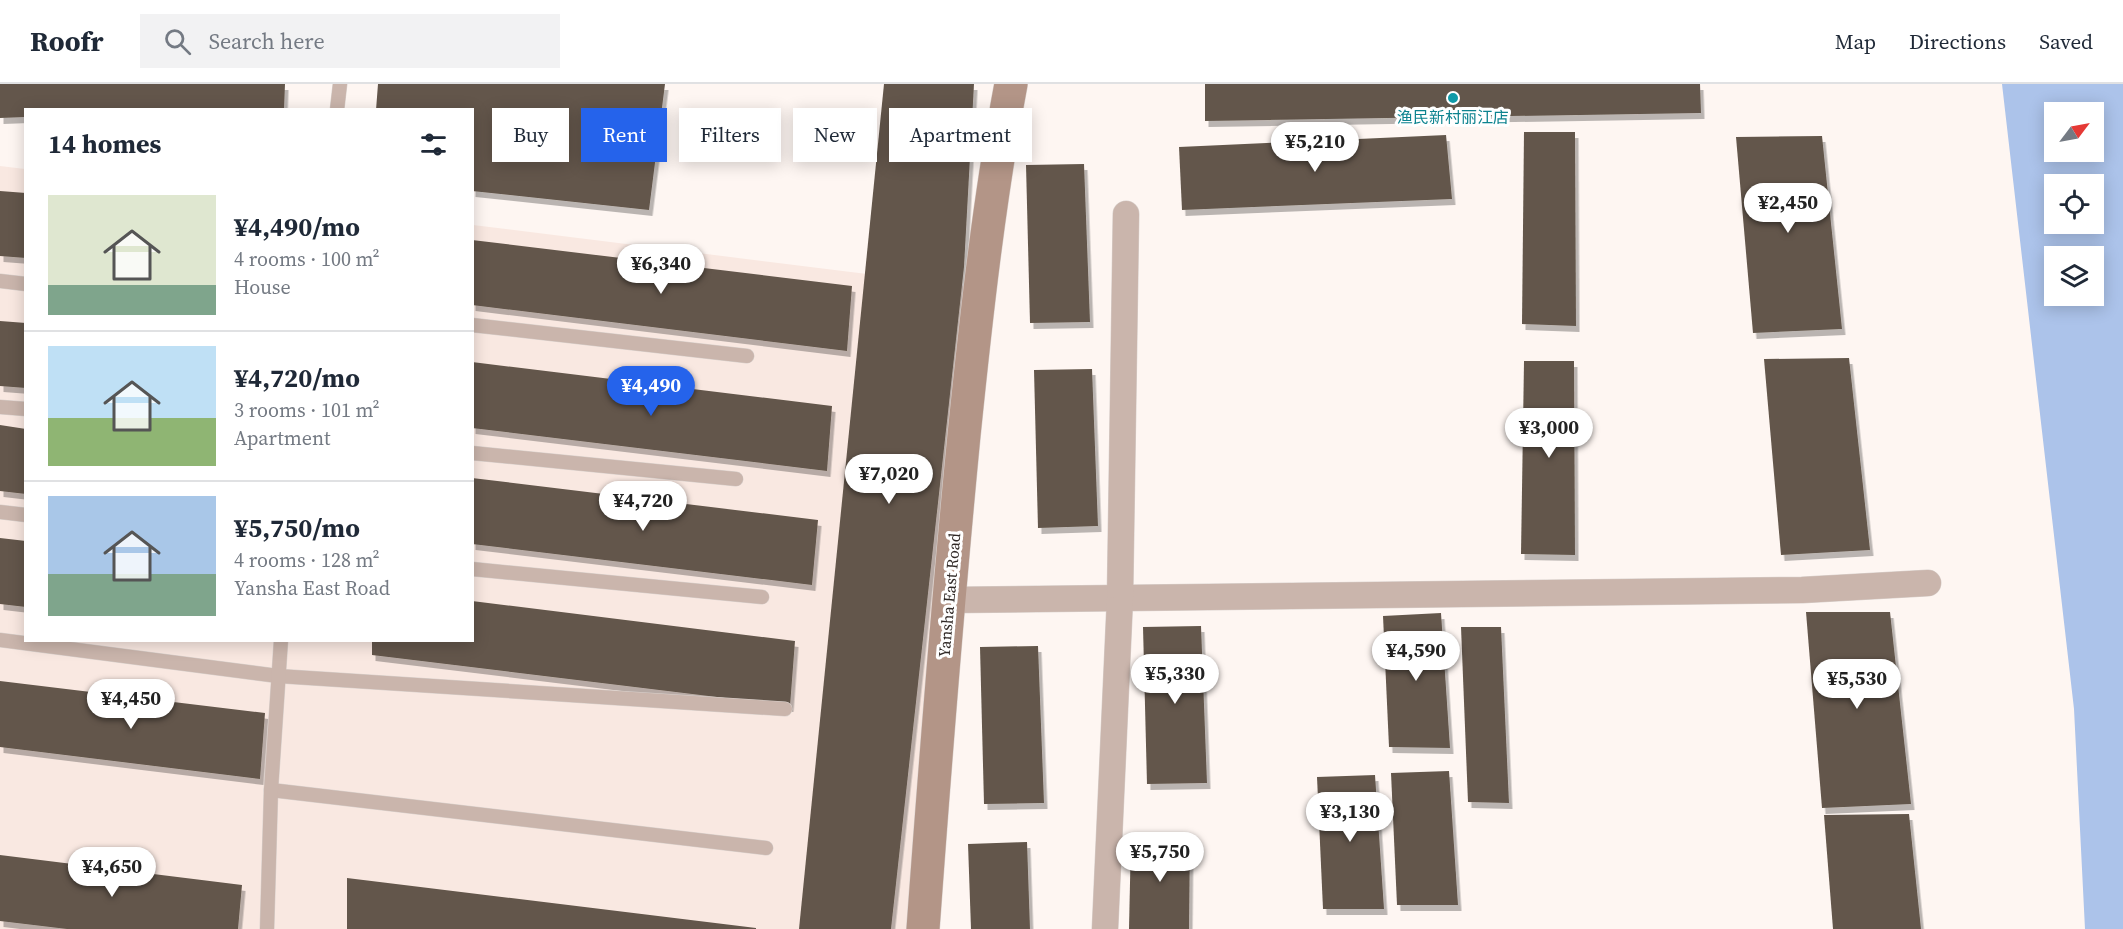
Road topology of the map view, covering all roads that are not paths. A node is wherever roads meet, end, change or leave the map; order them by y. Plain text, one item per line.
1 (340, 84) edge
2 (1011, 84) edge
3 (337, 108) edge
4 (1126, 214) dead end
5 (0, 281) edge
6 (24, 284) edge
7 (474, 326) edge
8 (747, 356) dead end
9 (0, 407) edge
10 (24, 409) edge
11 (474, 453) edge
12 (736, 479) dead end
13 (0, 512) edge
14 (24, 515) edge
15 (474, 570) edge
16 (1928, 583) dead end
17 (762, 597) dead end
18 (1120, 598) junction
19 (948, 600) junction
20 (0, 640) edge
21 (281, 642) edge
22 (278, 676) junction
23 (785, 709) dead end
24 (271, 790) junction
25 (766, 848) dead end
26 (267, 929) edge
27 (923, 929) edge
28 (1105, 929) edge

1 - 3 lane
2 - 19 street, Yansha East Road
4 - 18 street
5 - 6 lane
7 - 8 lane
9 - 10 lane
11 - 12 lane
13 - 14 lane
15 - 17 lane
16 - 18 street
18 - 19 street
18 - 28 street
19 - 27 street, Yansha East Road
20 - 22 lane
21 - 22 lane
22 - 23 lane
22 - 24 lane
24 - 25 lane
24 - 26 lane

